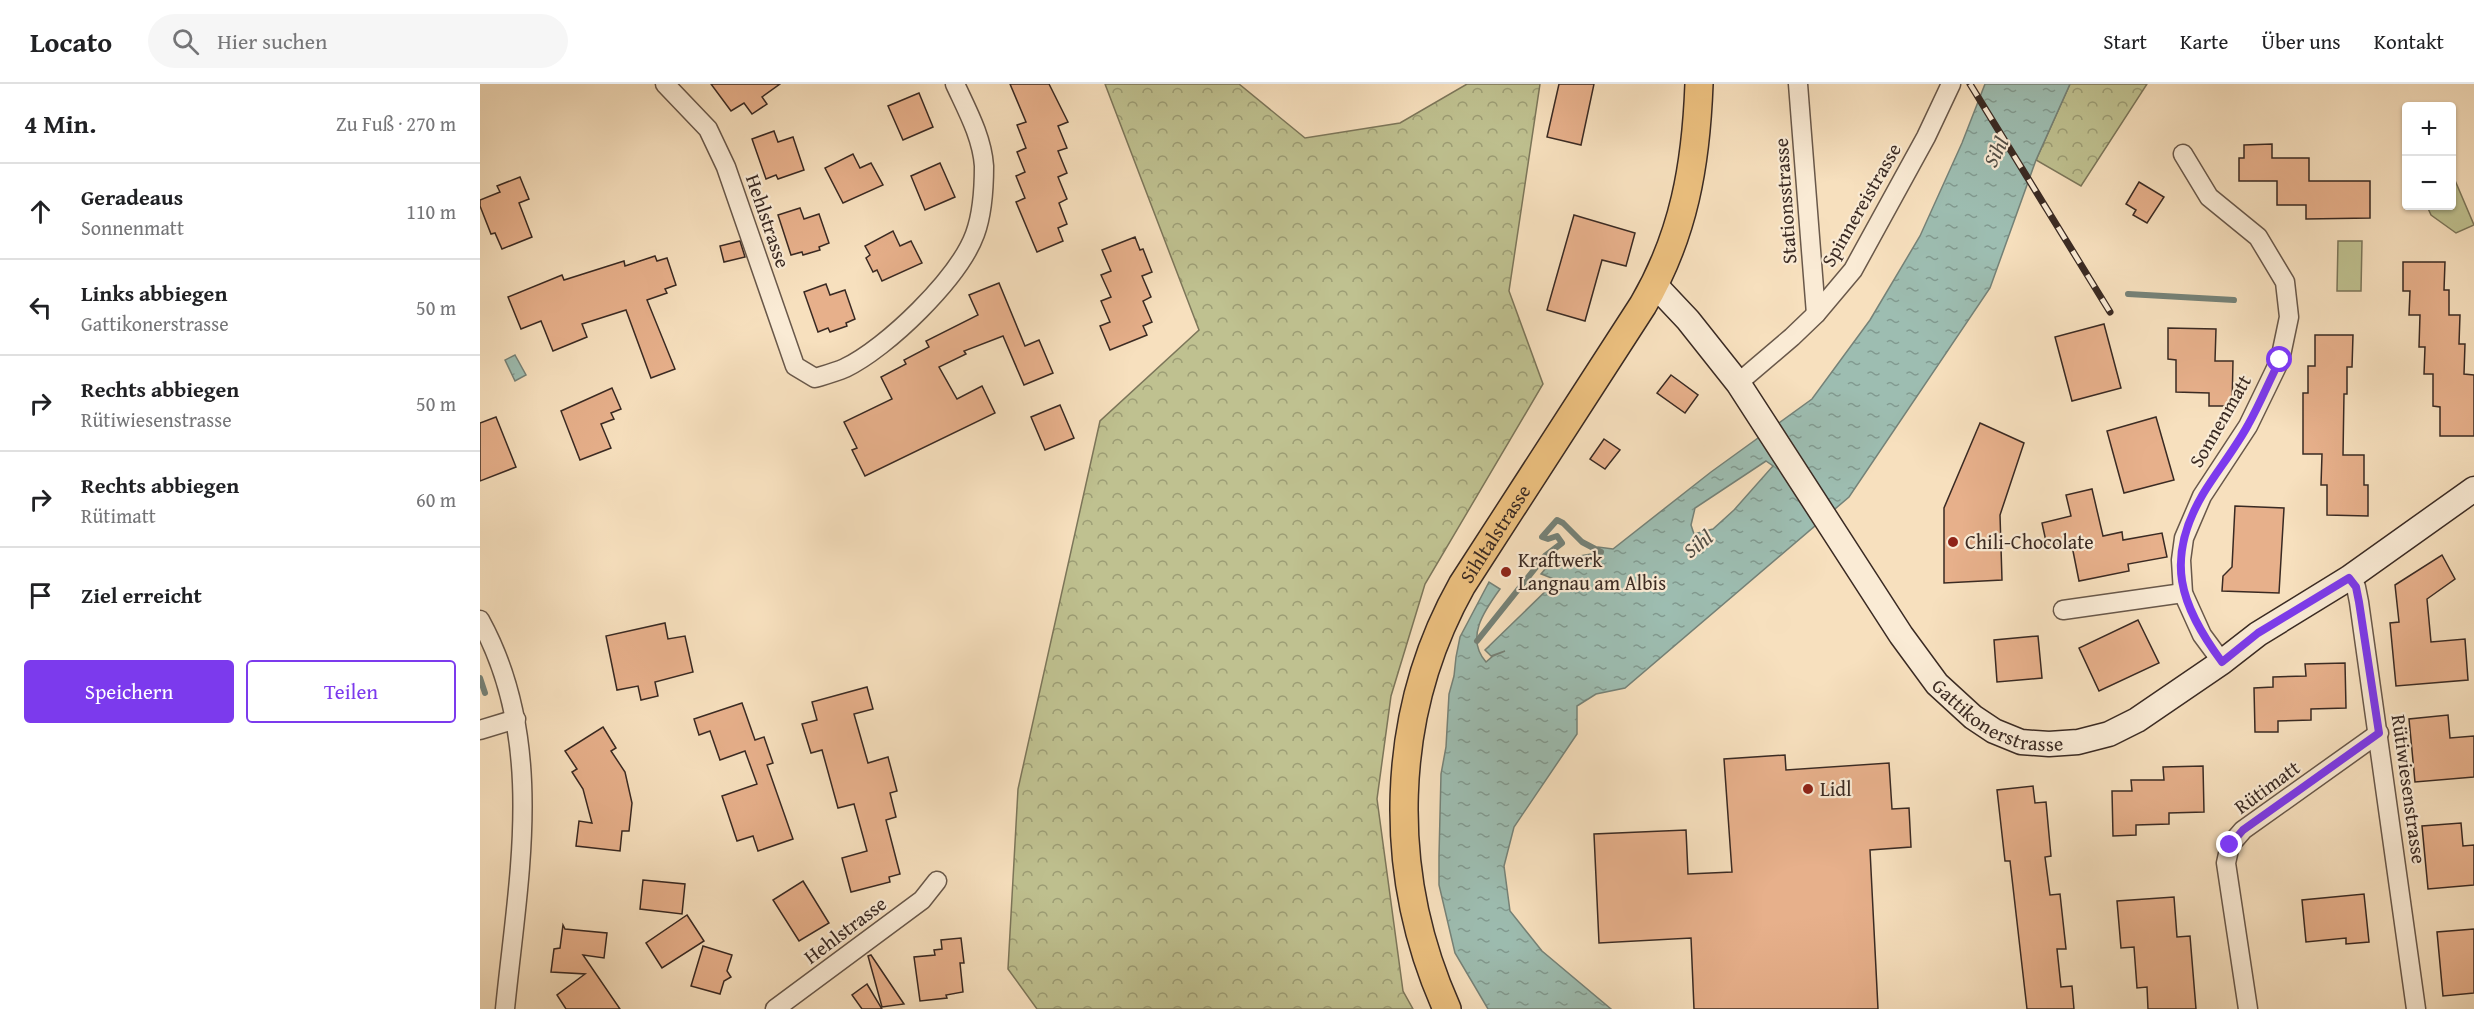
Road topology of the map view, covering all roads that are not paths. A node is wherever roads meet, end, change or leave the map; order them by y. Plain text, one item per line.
1 (665, 84) edge
2 (954, 84) edge
3 (1699, 84) edge
4 (1798, 84) edge
5 (1951, 84) edge
6 (2183, 154) dead end
7 (1655, 285) junction
8 (1816, 314) junction
9 (1738, 383) junction
10 (2474, 489) edge
11 (2349, 578) junction
12 (2183, 593) junction
13 (2063, 610) dead end
14 (480, 620) edge
15 (2222, 662) junction
16 (516, 719) junction
17 (480, 730) edge
18 (2379, 733) junction
19 (937, 881) dead end
20 (505, 1009) edge
21 (775, 1009) edge
22 (1446, 1009) edge
23 (2248, 1009) edge
24 (2416, 1009) edge

1 - 2 street, Hehlstrasse
3 - 7 main road, Sihltalstrasse
4 - 8 street, Stationsstrasse
5 - 8 street, Spinnereistrasse
6 - 12 street, Sonnenmatt
7 - 9 main road, Gattikonerstrasse
7 - 22 main road, Sihltalstrasse
8 - 9 street, Spinnereistrasse
9 - 15 main road, Gattikonerstrasse
10 - 11 main road, Gattikonerstrasse
11 - 15 main road, Gattikonerstrasse
11 - 18 street, Rütiwiesenstrasse
12 - 13 street
12 - 15 street, Sonnenmatt
14 - 16 street
16 - 17 street
16 - 20 street
18 - 23 street, Rütimatt
18 - 24 street, Rütiwiesenstrasse
19 - 21 street, Hehlstrasse

